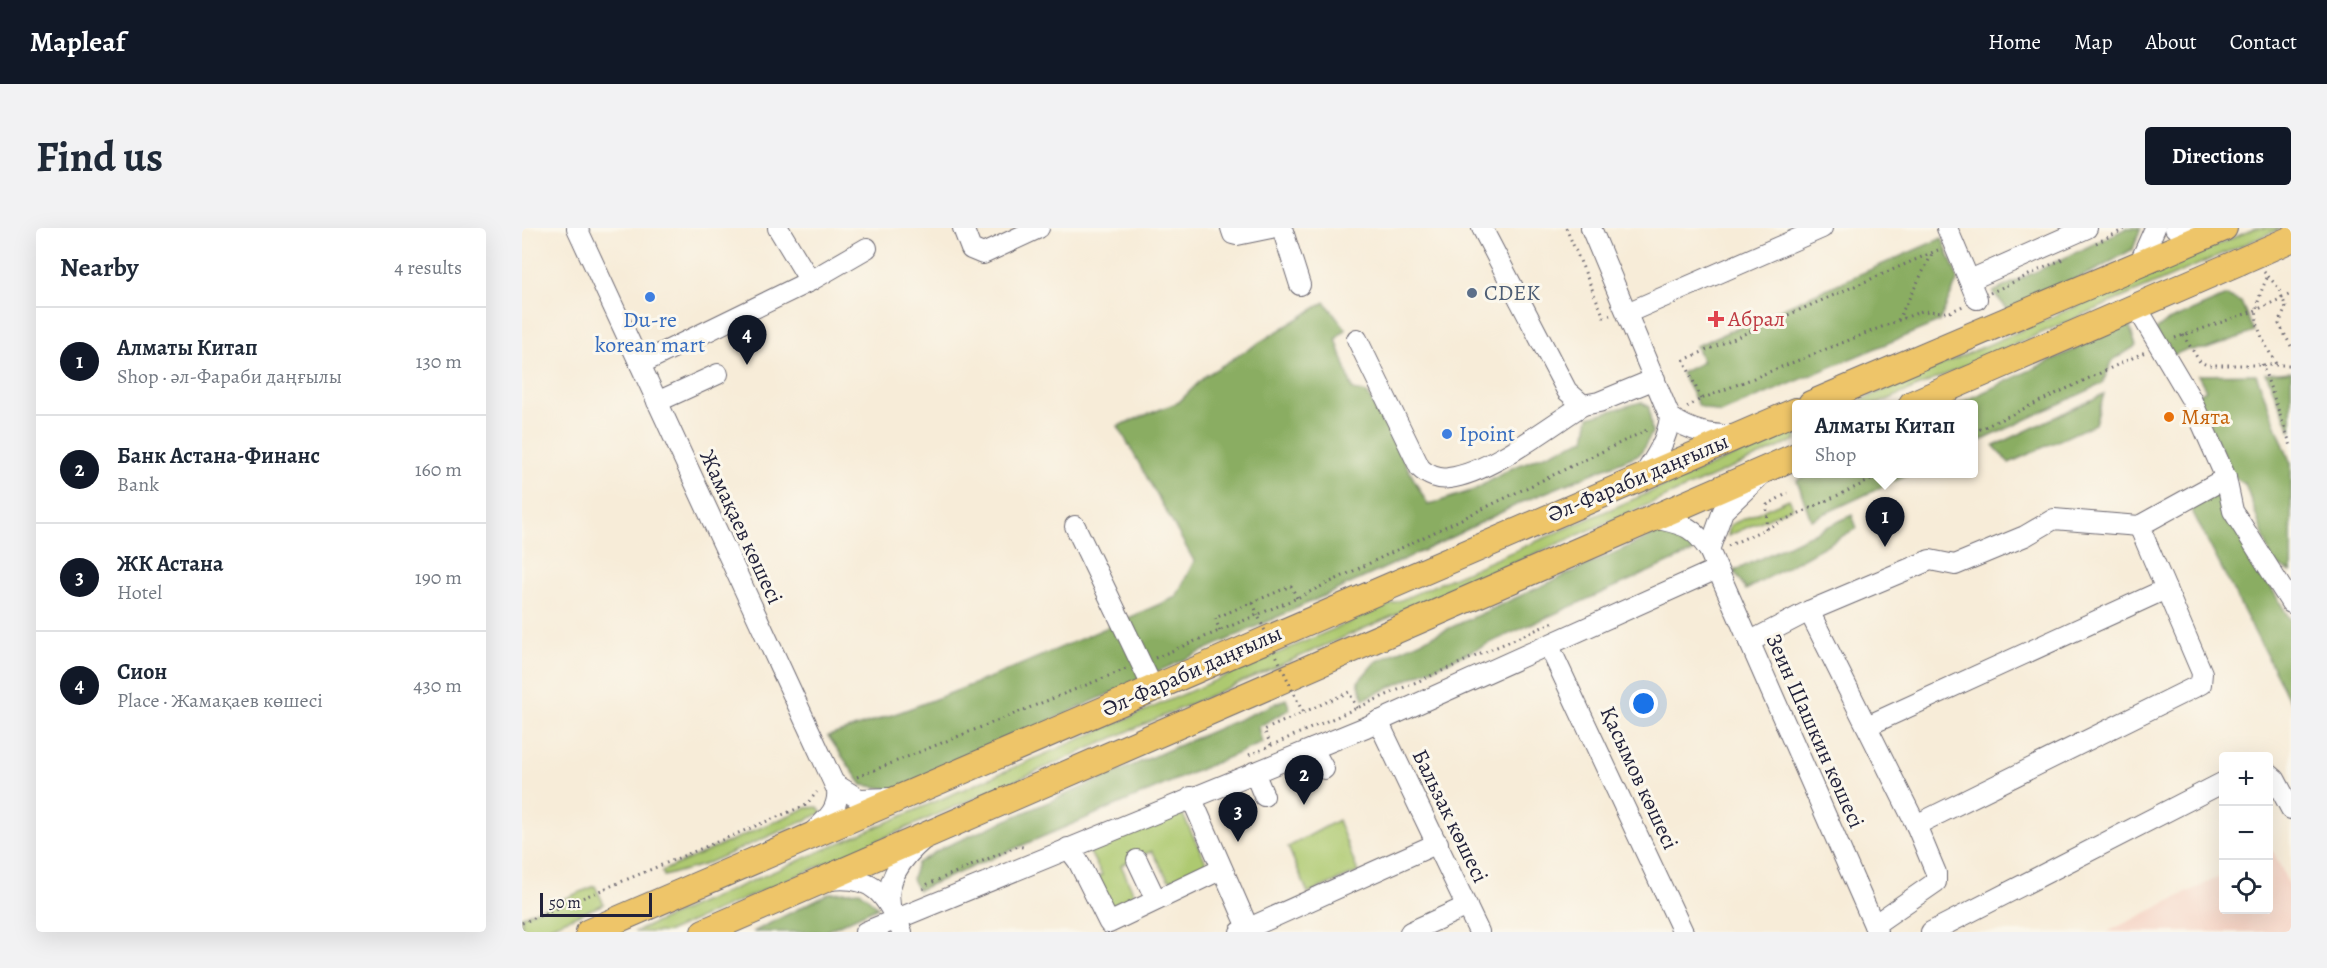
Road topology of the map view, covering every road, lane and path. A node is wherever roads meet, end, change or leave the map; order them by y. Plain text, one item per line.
1 (963, 228) edge
2 (1039, 228) edge
3 (1231, 228) edge
4 (1271, 228) edge
5 (1282, 228) edge
6 (1482, 228) edge
7 (1566, 228) edge
8 (1591, 228) edge
9 (1822, 228) edge
10 (2127, 228) edge
11 (2155, 228) edge
12 (2175, 228) edge
13 (584, 230) edge
14 (785, 231) edge
15 (2217, 231) edge
16 (1950, 236) edge
17 (2087, 238) edge
18 (2291, 239) edge
19 (867, 248) dead end
20 (1932, 252) junction
21 (2067, 257) dead end
22 (2139, 264) junction
23 (2264, 272) dead end
24 (2267, 278) junction
25 (1970, 280) junction
26 (810, 281) junction
27 (1300, 285) dead end
28 (2291, 294) edge
29 (2282, 298) junction
30 (1977, 299) junction
31 (2136, 306) junction
32 (1626, 311) junction
33 (2254, 311) junction
34 (1897, 321) junction
35 (2183, 335) junction
36 (1357, 339) dead end
37 (2158, 346) junction
38 (2291, 346) edge
39 (640, 364) junction
40 (2262, 364) junction
41 (2291, 365) edge
42 (2277, 366) junction
43 (718, 375) dead end
44 (1655, 379) junction
45 (1701, 399) junction
46 (1823, 400) edge
47 (1923, 400) edge
48 (657, 402) junction
49 (1583, 405) junction
50 (1792, 413) edge
51 (1669, 417) junction
52 (1978, 430) edge
53 (1740, 435) junction
54 (2291, 446) edge
55 (1792, 458) edge
56 (1766, 470) junction
57 (1643, 476) junction
58 (1875, 478) edge
59 (2226, 478) junction
60 (1788, 493) dead end
61 (1654, 518) junction
62 (1075, 526) dead end
63 (2139, 526) junction
64 (1766, 529) junction
65 (1716, 549) junction
66 (1718, 569) junction
67 (2166, 589) junction
68 (1297, 598) junction
69 (1253, 603) junction
70 (2291, 603) edge
71 (1809, 611) junction
72 (1258, 616) junction
73 (1563, 618) dead end
74 (1220, 631) junction
75 (1749, 642) junction
76 (1549, 646) junction
77 (1140, 663) junction
78 (1153, 688) junction
79 (1357, 708) junction
80 (1304, 713) junction
81 (1378, 721) junction
82 (1867, 726) junction
83 (1272, 745) junction
84 (1313, 749) junction
85 (1247, 766) junction
86 (1324, 769) dead end
87 (2273, 777) edge
88 (843, 781) junction
89 (2219, 784) edge
90 (816, 792) dead end
91 (904, 796) junction
92 (1264, 796) dead end
93 (1191, 797) junction
94 (2291, 808) edge
95 (1916, 825) junction
96 (933, 831) junction
97 (807, 838) junction
98 (1438, 843) junction
99 (1068, 848) junction
100 (1137, 860) dead end
101 (1039, 861) junction
102 (1222, 869) junction
103 (814, 883) junction
104 (921, 892) dead end
105 (1156, 900) junction
106 (1467, 906) junction
107 (896, 919) edge
108 (522, 923) edge
109 (1875, 928) edge
110 (1246, 931) edge
111 (589, 932) edge
112 (704, 932) edge
113 (865, 932) edge
114 (1410, 932) edge
115 (1479, 932) edge
116 (1683, 932) edge
117 (1931, 932) edge

1 - 2 street
3 - 4 street
5 - 27 street
6 - 49 street
7 - 32 path
8 - 32 street
9 - 32 street
10 - 17 path
11 - 22 street
12 - 15 street
13 - 39 street, Жамақаев көшесі
14 - 26 street
15 - 22 main road
16 - 20 path
16 - 25 street
17 - 25 street
18 - 31 main road, bridge
19 - 26 street
20 - 34 path
20 - 45 path
21 - 30 path
22 - 46 main road
23 - 24 path
24 - 29 path
24 - 33 path
25 - 30 street
26 - 39 street
28 - 29 path
29 - 33 path
29 - 38 path
30 - 34 path
31 - 37 street
31 - 47 main road
32 - 44 street
33 - 35 path
33 - 42 path
34 - 45 path
35 - 37 path
35 - 40 path
36 - 49 street
37 - 52 path
37 - 59 street
39 - 48 street, Жамақаев көшесі
40 - 42 path
40 - 54 path
41 - 42 path
43 - 48 street
44 - 49 street
44 - 51 street
45 - 51 path
48 - 88 street, Жамақаев көшесі
50 - 53 main road, Әл-Фараби даңғылы
51 - 53 street
51 - 57 street
51 - 68 path
53 - 57 main road, Әл-Фараби даңғылы
55 - 56 main road, Әл-Фараби даңғылы
56 - 61 main road, Әл-Фараби даңғылы
56 - 65 street
57 - 78 main road, Әл-Фараби даңғылы
58 - 64 path
59 - 63 street
59 - 70 street
60 - 64 path
61 - 65 street, Зеин Шашкин көшесі
61 - 96 main road, Әл-Фараби даңғылы
62 - 77 street
63 - 67 street
63 - 71 street
64 - 65 path
65 - 66 street, Зеин Шашкин көшесі
66 - 75 street, Зеин Шашкин көшесі
66 - 76 street
67 - 82 street
67 - 95 street
68 - 69 path
68 - 72 path
69 - 72 path
69 - 74 path
71 - 75 street
71 - 82 street
72 - 74 path
72 - 80 path, bridge
73 - 79 path
74 - 77 path
75 - 109 street, Зеин Шашкин көшесі
76 - 81 street
76 - 116 street, Қасымов көшесі
77 - 78 street
77 - 88 path
78 - 91 main road, Әл-Фараби даңғылы
79 - 80 path
79 - 83 path
80 - 83 path
81 - 84 street
81 - 98 street, Бальзак көшесі
82 - 95 street
83 - 85 path
84 - 85 street
84 - 86 street
85 - 92 street
85 - 93 street
87 - 94 street
88 - 91 street
88 - 97 street, Жамақаев көшесі
89 - 117 street
90 - 108 path
91 - 97 main road, Әл-Фараби даңғылы
93 - 99 street
93 - 102 street
95 - 109 street
96 - 103 main road, Әл-Фараби даңғылы
96 - 107 street
97 - 111 main road, Әл-Фараби даңғылы
98 - 106 street, Бальзак көшесі
98 - 110 street
99 - 101 street
99 - 105 street
100 - 105 street
101 - 104 path
101 - 107 street
102 - 105 street
102 - 110 street
103 - 107 street
103 - 112 main road
106 - 114 street
106 - 115 street, Бальзак көшесі
107 - 113 street

